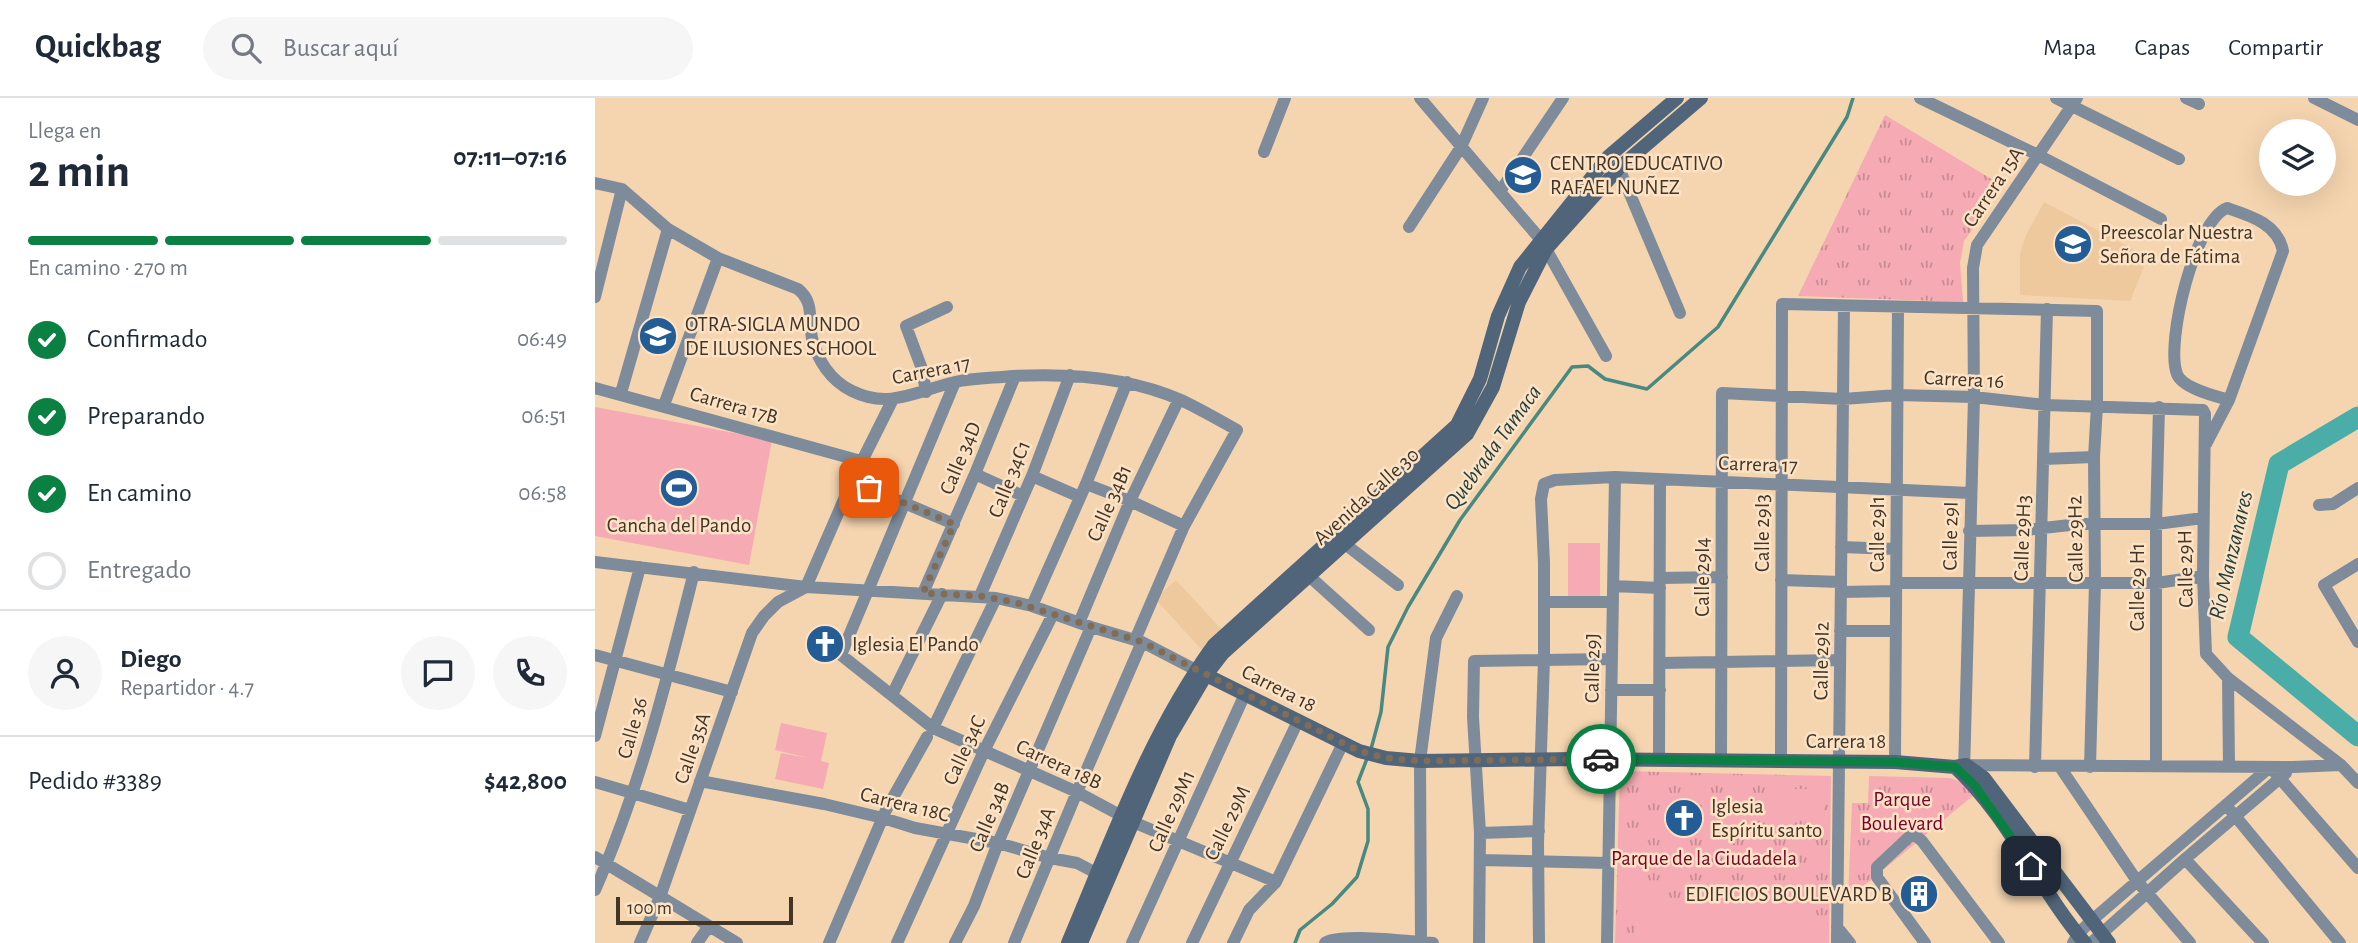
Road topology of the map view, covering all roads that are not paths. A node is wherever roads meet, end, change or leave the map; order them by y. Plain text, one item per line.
1 (1286, 98) edge
2 (1420, 98) edge
3 (1483, 98) edge
4 (1563, 98) edge
5 (1677, 98) edge
6 (1701, 98) edge
7 (1920, 98) edge
8 (2056, 98) edge
9 (2186, 98) edge
10 (2314, 98) edge
11 (2074, 102) edge
12 (2199, 104) dead end
13 (2358, 120) edge
14 (1461, 147) junction
15 (1264, 152) dead end
16 (2038, 155) junction
17 (1609, 156) junction
18 (2179, 159) dead end
19 (1619, 168) junction
20 (595, 183) edge
21 (622, 189) junction
22 (1500, 190) junction
23 (2161, 219) dead end
24 (1409, 227) dead end
25 (668, 229) junction
26 (1543, 245) junction
27 (718, 258) junction
28 (595, 297) edge
29 (1844, 306) junction
30 (947, 307) dead end
31 (1898, 307) junction
32 (1973, 308) junction
33 (2047, 309) junction
34 (1680, 313) dead end
35 (1606, 356) dead end
36 (1070, 375) junction
37 (1015, 376) junction
38 (955, 382) junction
39 (1127, 382) junction
40 (595, 388) edge
41 (926, 392) junction
42 (621, 393) junction
43 (1722, 393) joint
44 (1897, 395) junction
45 (1782, 396) junction
46 (1974, 397) junction
47 (893, 399) junction
48 (1179, 399) junction
49 (1843, 399) junction
50 (2229, 400) junction
51 (664, 405) junction
52 (2045, 405) junction
53 (2097, 405) junction
54 (2159, 407) junction
55 (2203, 410) joint
56 (2205, 446) junction
57 (2094, 457) junction
58 (2043, 458) junction
59 (861, 461) junction
60 (975, 474) junction
61 (1032, 476) junction
62 (1615, 477) junction
63 (1660, 479) junction
64 (852, 481) junction
65 (1722, 482) junction
66 (1086, 484) junction
67 (1782, 484) junction
68 (1842, 487) junction
69 (2358, 488) edge
70 (1897, 489) junction
71 (1971, 493) junction
72 (1023, 496) junction
73 (1080, 497) junction
74 (1130, 501) junction
75 (904, 503) junction
76 (2319, 505) dead end
77 (2203, 518) junction
78 (954, 524) junction
79 (2094, 524) junction
80 (2156, 524) junction
81 (1184, 526) junction
82 (2041, 527) junction
83 (1969, 531) junction
84 (1345, 544) junction
85 (1841, 547) junction
86 (1896, 550) junction
87 (595, 562) edge
88 (2358, 564) edge
89 (640, 567) junction
90 (694, 572) junction
91 (1309, 576) junction
92 (2203, 576) junction
93 (1722, 577) junction
94 (1781, 580) junction
95 (1969, 581) junction
96 (2095, 582) junction
97 (1660, 583) junction
98 (2040, 583) junction
99 (2157, 583) junction
100 (1398, 585) dead end
101 (1613, 586) junction
102 (806, 587) junction
103 (1841, 587) junction
104 (1896, 587) junction
105 (867, 591) junction
106 (923, 593) junction
107 (942, 594) junction
108 (980, 596) junction
109 (1457, 596) dead end
110 (996, 598) junction
111 (1544, 602) junction
112 (1612, 602) junction
113 (1032, 606) junction
114 (1053, 614) junction
115 (1085, 625) junction
116 (1369, 630) dead end
117 (1840, 631) junction
118 (1896, 631) junction
119 (1139, 641) junction
120 (2358, 642) edge
121 (595, 655) edge
122 (1544, 659) junction
123 (1612, 659) junction
124 (1840, 660) junction
125 (617, 661) junction
126 (1781, 661) junction
127 (1721, 662) junction
128 (1660, 663) junction
129 (1201, 672) junction
130 (668, 674) junction
131 (2228, 678) junction
132 (1611, 690) junction
133 (1660, 690) junction
134 (732, 692) junction
135 (1245, 694) junction
136 (892, 695) junction
137 (1298, 721) junction
138 (930, 732) junction
139 (595, 736) edge
140 (1343, 743) junction
141 (984, 751) junction
142 (1476, 760) junction
143 (1610, 760) junction
144 (1659, 760) junction
145 (1420, 761) junction
146 (1540, 761) junction
147 (1721, 761) junction
148 (1781, 762) junction
149 (1839, 762) junction
150 (1895, 762) junction
151 (2341, 765) junction
152 (2156, 766) junction
153 (2229, 766) junction
154 (2035, 767) junction
155 (2060, 767) junction
156 (2090, 767) junction
157 (2270, 767) junction
158 (2293, 767) junction
159 (1962, 769) junction
160 (1029, 771) junction
161 (2280, 779) junction
162 (701, 781) junction
163 (595, 782) edge
164 (2358, 783) edge
165 (1077, 792) junction
166 (633, 793) junction
167 (2226, 805) junction
168 (691, 810) junction
169 (2235, 817) junction
170 (883, 818) junction
171 (1128, 819) junction
172 (1539, 831) junction
173 (1480, 833) junction
174 (947, 835) junction
175 (1178, 841) junction
176 (998, 843) junction
177 (1050, 858) junction
178 (2185, 859) junction
179 (1480, 860) junction
180 (601, 861) edge
181 (1538, 861) junction
182 (1229, 862) junction
183 (1608, 863) junction
184 (2358, 868) edge
185 (1098, 874) junction
186 (2137, 881) junction
187 (1276, 882) junction
188 (595, 890) edge
189 (2147, 893) junction
190 (660, 897) junction
191 (2091, 920) junction
192 (709, 926) junction
193 (1837, 927) junction
194 (1347, 940) edge
195 (2079, 940) edge
196 (2101, 940) edge
197 (640, 943) edge
198 (697, 943) edge
199 (737, 943) edge
200 (829, 943) edge
201 (897, 943) edge
202 (955, 943) edge
203 (1014, 943) edge
204 (1068, 943) edge
205 (1081, 943) edge
206 (1132, 943) edge
207 (1192, 943) edge
208 (1233, 943) edge
209 (1325, 943) edge
210 (1421, 943) edge
211 (1433, 943) edge
212 (1479, 943) edge
213 (1539, 943) edge
214 (1605, 943) edge
215 (1837, 943) edge
216 (1850, 943) edge
217 (1924, 943) edge
218 (1999, 943) edge
219 (2190, 943) edge
220 (2263, 943) edge
221 (2340, 943) edge

1 - 15 street
2 - 14 street
3 - 14 street
4 - 22 street
5 - 17 main road, Avenida Calle 30
6 - 19 main road, Avenida Calle 30
7 - 16 street
8 - 11 street
9 - 12 street
10 - 13 street
11 - 16 street, Carrera 15A
11 - 18 street
14 - 22 street
14 - 24 street
16 - 23 street
16 - 32 street, Carrera 15A
17 - 19 street
17 - 26 main road, Avenida Calle 30
19 - 26 main road, Avenida Calle 30
19 - 34 street
20 - 21 street, Carrera 17
21 - 25 street, Carrera 17
21 - 28 street
22 - 26 street
25 - 27 street, Carrera 17
25 - 42 street
26 - 35 street
26 - 84 main road, Avenida Calle 30
26 - 129 main road, Avenida Calle 30
27 - 47 street, Carrera 17
27 - 51 street
29 - 31 street
29 - 45 street, Calle 29I3
29 - 49 street, Calle 29I2
30 - 41 street
31 - 32 street
31 - 44 street, Calle 29I1
32 - 33 street
32 - 46 street, Calle 29I
33 - 52 street, Calle 29H3
33 - 53 street, Calle 29H2
36 - 37 street, Carrera 17
36 - 39 street, Carrera 17
36 - 61 street, Calle 34C1
37 - 38 street, Carrera 17
37 - 60 street, Calle 34D
38 - 41 street, Carrera 17
38 - 75 street
39 - 48 street, Carrera 17
39 - 66 street
40 - 42 street, Carrera 17B
41 - 47 street, Carrera 17
42 - 51 street, Carrera 17B
43 - 45 street, Carrera 16
43 - 65 street, Calle 29I4
44 - 46 street, Carrera 16
44 - 49 street, Carrera 16
44 - 70 street, Calle 29I1
45 - 49 street, Carrera 16
45 - 67 street, Calle 29I3
46 - 52 street, Carrera 16
46 - 71 street, Calle 29I
47 - 59 street
48 - 74 street, Calle 34B1
48 - 81 street, Carrera 17
49 - 68 street, Calle 29I2
50 - 50 street
50 - 56 street
51 - 59 street, Carrera 17B
52 - 53 street, Carrera 16
52 - 58 street, Calle 29H3
53 - 54 street, Carrera 16
53 - 57 street, Calle 29H2
54 - 55 street, Carrera 16
54 - 80 street, Calle 29 H1
55 - 56 street, Calle 29H
56 - 77 street, Calle 29H
57 - 58 street
57 - 79 street, Calle 29H2
58 - 82 street, Calle 29H3
59 - 64 street
60 - 72 street
60 - 78 street, Calle 34D
61 - 72 street, Calle 34C1
61 - 73 street
62 - 63 street, Carrera 17
62 - 101 street, Calle 29J
62 - 111 street, Carrera 17
63 - 65 street, Carrera 17
63 - 97 street
64 - 75 street
64 - 102 street
65 - 67 street, Carrera 17
65 - 93 street, Calle 29I4
66 - 73 street
66 - 74 street
67 - 68 street, Carrera 17
67 - 94 street, Calle 29I3
68 - 70 street, Carrera 17
68 - 85 street, Calle 29I2
69 - 76 street
70 - 71 street, Carrera 17
70 - 86 street, Calle 29I1
71 - 83 street, Calle 29I
72 - 108 street, Calle 34C1
73 - 113 street
74 - 81 street
74 - 115 street, Calle 34B1
75 - 78 street
75 - 105 street
77 - 80 street
77 - 92 street, Calle 29H
78 - 106 street, Calle 34D
79 - 80 street
79 - 82 street
79 - 96 street, Calle 29H2
80 - 99 street, Calle 29 H1
81 - 119 street
82 - 83 street
82 - 98 street, Calle 29H3
83 - 95 street, Calle 29I
84 - 91 main road, Avenida Calle 30
84 - 100 street
85 - 86 street
85 - 103 street, Calle 29I2
86 - 104 street, Calle 29I1
87 - 89 street, Carrera 18
88 - 120 street
89 - 90 street, Carrera 18
89 - 125 street
90 - 102 street, Carrera 18
90 - 130 street, Calle 36
91 - 116 street
91 - 129 main road, Avenida Calle 30
92 - 99 street
92 - 131 street, Calle 29H
93 - 97 street
93 - 127 street, Calle 29I4
94 - 103 street
94 - 126 street, Calle 29I3
95 - 98 street
95 - 104 street
95 - 159 street, Calle 29I
96 - 98 street
96 - 99 street
96 - 156 street, Calle 29H2
97 - 101 street
97 - 128 street
98 - 154 street, Calle 29H3
99 - 152 street, Calle 29 H1
101 - 112 street, Calle 29J
102 - 105 street, Carrera 18
102 - 134 street, Calle 35A
103 - 104 street
103 - 117 street, Calle 29I2
104 - 118 street, Calle 29I1
105 - 106 street, Carrera 18
105 - 136 street, Carrera 18B
106 - 107 street, Carrera 18
107 - 108 street, Carrera 18
107 - 136 street
108 - 110 street, Carrera 18
109 - 145 street
110 - 113 street, Carrera 18
110 - 138 street
111 - 112 street
111 - 122 street
112 - 123 street, Calle 29J
113 - 114 street, Carrera 18
114 - 115 street, Carrera 18
114 - 141 street, Calle 34C
115 - 119 street, Carrera 18
115 - 160 street, Calle 34B
117 - 118 street
117 - 124 street, Calle 29I2
118 - 150 street, Calle 29I1
119 - 129 street, Carrera 18
119 - 165 street, Calle 34A
121 - 125 street
122 - 123 street
122 - 142 street
122 - 146 street
123 - 132 street, Calle 29J
124 - 126 street
124 - 149 street, Calle 29I2
125 - 130 street
125 - 139 street
126 - 127 street
126 - 148 street, Calle 29I3
127 - 128 street
127 - 147 street, Calle 29I4
128 - 133 street
129 - 135 main road, Carrera 18
129 - 171 main road, Avenida Calle 30
130 - 134 street
130 - 166 street, Calle 36
131 - 151 street, Calle 29H
131 - 153 street
132 - 133 street
132 - 143 street, Calle 29J
133 - 144 street
134 - 162 street, Calle 35A
135 - 137 main road, Carrera 18
135 - 175 street, Calle 29M1
136 - 138 street, Carrera 18B
137 - 140 main road, Carrera 18
137 - 182 street, Calle 29M
138 - 141 street, Carrera 18B
138 - 170 street
140 - 145 main road, Carrera 18
140 - 187 street
141 - 160 street, Carrera 18B
141 - 174 street, Calle 34C
142 - 145 main road, Carrera 18
142 - 146 main road, Carrera 18
142 - 173 street
143 - 144 main road, Carrera 18
143 - 146 main road, Carrera 18
143 - 183 street, Calle 29J
144 - 147 main road, Carrera 18
145 - 210 street
146 - 172 street
147 - 148 main road, Carrera 18
148 - 149 main road, Carrera 18
149 - 150 main road, Carrera 18
149 - 193 street, Calle 29I2
150 - 159 main road, Carrera 18
151 - 158 street, Carrera 18
151 - 164 street, Calle 29H
152 - 153 street, Carrera 18
152 - 156 street, Carrera 18
153 - 157 street, Carrera 18
154 - 155 street, Carrera 18
154 - 159 street, Carrera 18
155 - 156 street, Carrera 18
155 - 186 street
157 - 158 street, Carrera 18
157 - 161 street
157 - 167 street
158 - 161 street
159 - 191 main road
159 - 195 main road
160 - 165 street, Carrera 18B
160 - 176 street, Calle 34B
161 - 169 street
161 - 184 street
162 - 168 street, Calle 35A
162 - 170 street, Carrera 18C
163 - 166 street
165 - 171 street, Carrera 18B
165 - 177 street, Calle 34A
166 - 168 street
166 - 180 street, Calle 36
167 - 169 street
167 - 186 street
168 - 190 street, Calle 35A
169 - 178 street
169 - 221 street
170 - 174 street, Carrera 18C
170 - 200 street
171 - 175 street, Carrera 18B
171 - 185 main road, Avenida Calle 30
171 - 205 main road, Avenida Calle 30
172 - 173 street
172 - 181 street
173 - 179 street
174 - 176 street, Carrera 18C
174 - 201 street, Calle 34C
175 - 182 street, Carrera 18B
175 - 206 street, Calle 29M1
176 - 177 street, Carrera 18C
176 - 202 street, Calle 34B
177 - 185 street, Carrera 18C
177 - 203 street, Calle 34A
178 - 189 street
178 - 220 street
179 - 181 street
179 - 212 street
180 - 188 street, Calle 36
180 - 190 street
181 - 183 street
181 - 213 street
182 - 187 street, Carrera 18B
182 - 207 street, Calle 29M
183 - 214 street, Calle 29J
185 - 204 main road, Avenida Calle 30
186 - 189 street
186 - 191 street
187 - 208 street
189 - 196 street
189 - 219 street
190 - 192 street
190 - 197 street, Calle 35A
191 - 195 street
191 - 196 main road
192 - 198 street
192 - 199 street
193 - 215 street, Calle 29I2
193 - 216 street
194 - 209 street
194 - 210 street
210 - 211 street
217 - 218 street

